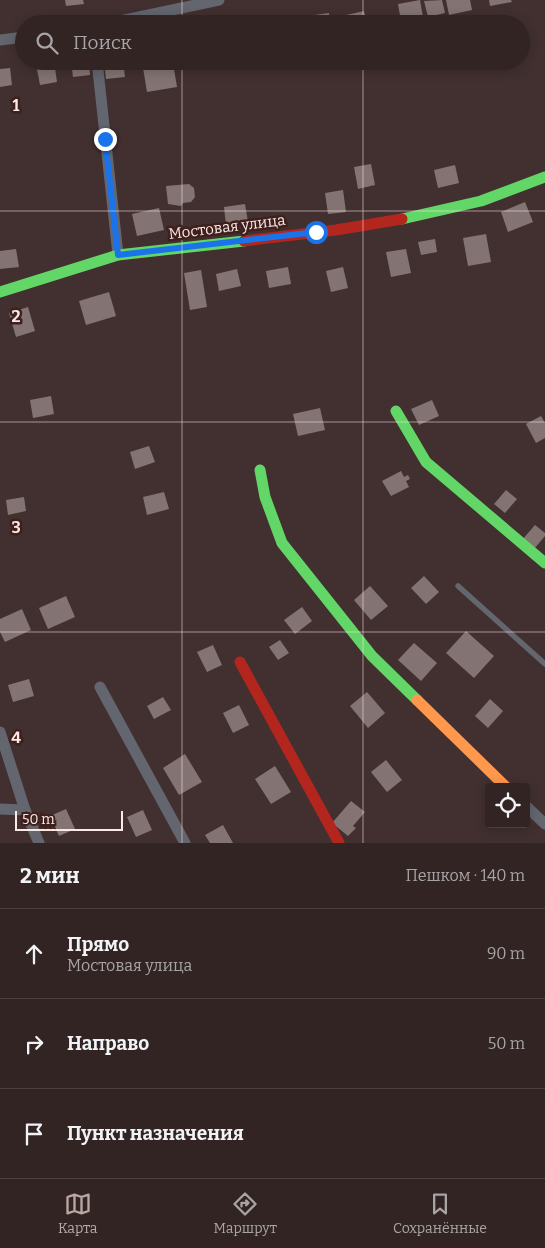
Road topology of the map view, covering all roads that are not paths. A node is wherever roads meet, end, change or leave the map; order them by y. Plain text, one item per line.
1 (219, 0) edge
2 (204, 1) edge
3 (144, 15) edge
4 (15, 38) edge
5 (0, 40) edge
6 (98, 70) edge
7 (545, 177) edge
8 (118, 255) junction
9 (0, 292) edge
10 (396, 411) dead end
11 (260, 470) dead end
12 (545, 563) edge
13 (458, 586) dead end
14 (240, 662) dead end
15 (545, 664) edge
16 (100, 687) dead end
17 (0, 732) edge
18 (502, 783) edge
19 (0, 809) edge
20 (25, 810) junction
21 (530, 810) edge
22 (545, 824) edge
23 (39, 843) edge
24 (185, 843) edge
25 (339, 843) edge

1 - 2 street
2 - 3 street
4 - 5 street
6 - 8 street
7 - 8 street, Мостовая улица
8 - 9 street, Мостовая улица
10 - 12 street
11 - 18 street
13 - 15 lane
14 - 25 street
16 - 24 street
17 - 20 street
19 - 20 street
20 - 23 street
21 - 22 street

